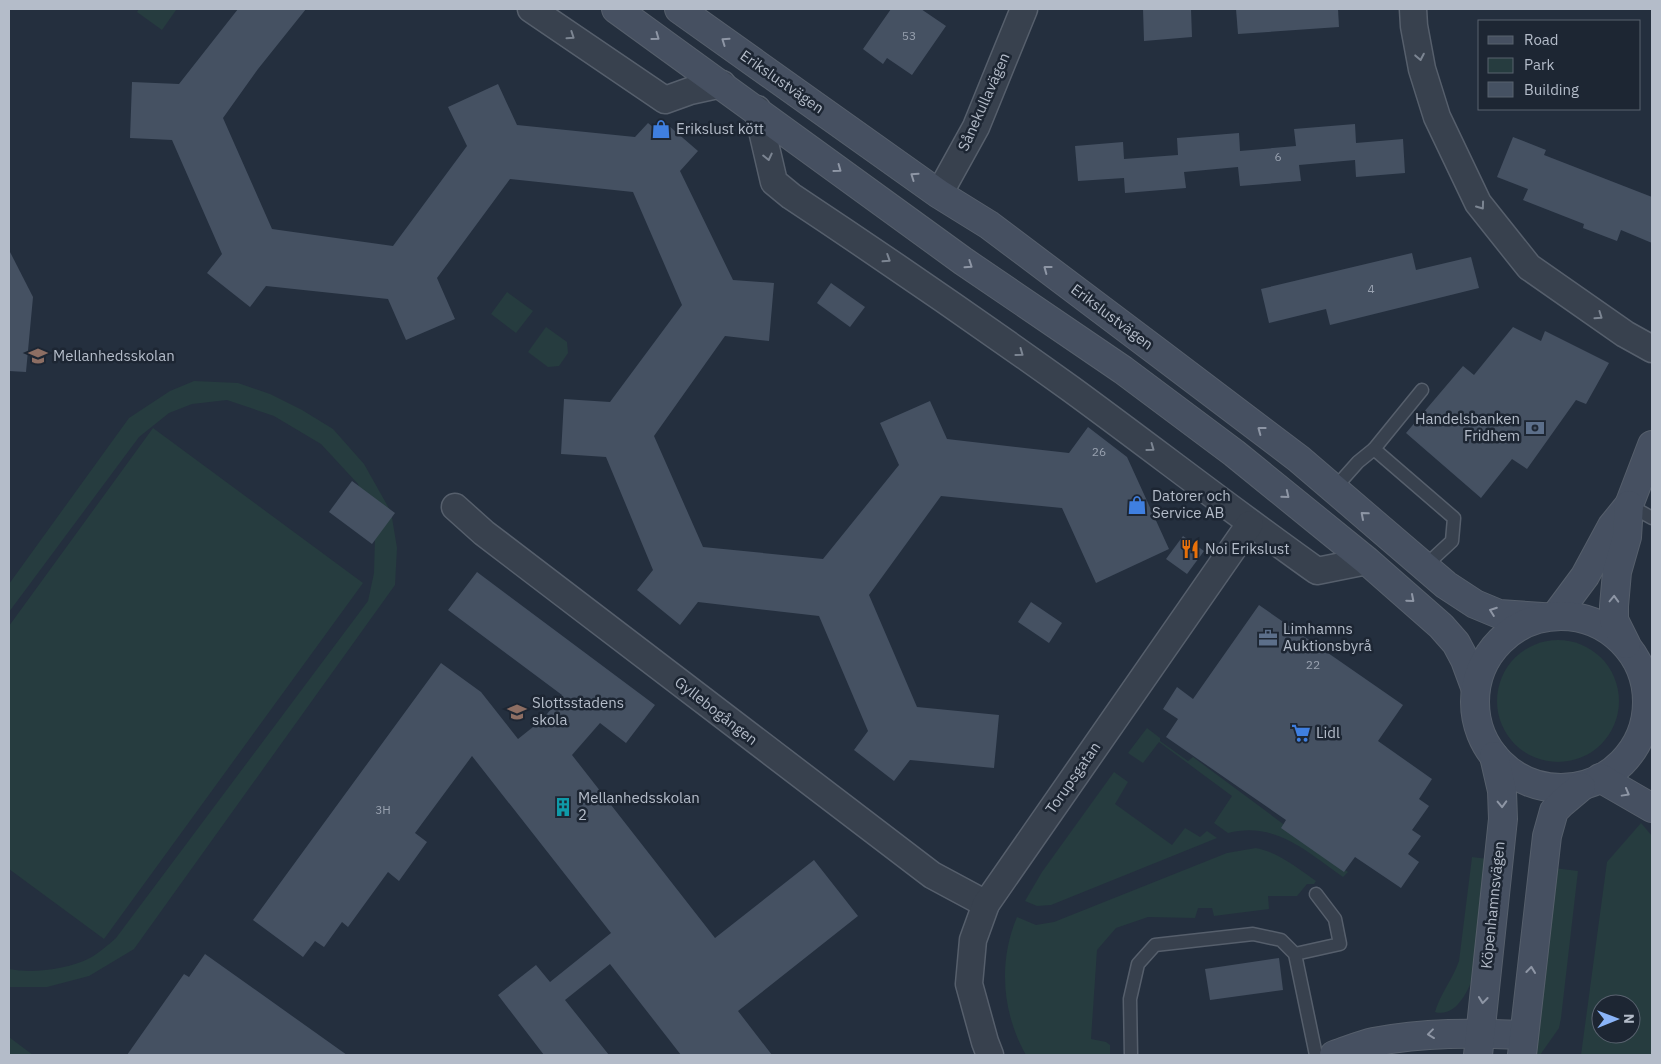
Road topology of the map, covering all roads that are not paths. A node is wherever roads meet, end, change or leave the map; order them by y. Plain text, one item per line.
1 (531, 9) edge
2 (616, 9) edge
3 (679, 9) edge
4 (1024, 9) edge
5 (1413, 9) edge
6 (722, 84) junction
7 (757, 110) junction
8 (939, 194) junction
9 (1652, 349) edge
10 (1422, 390) dead end
11 (1652, 445) edge
12 (1374, 449) junction
13 (1334, 489) junction
14 (1629, 505) junction
15 (455, 506) dead end
16 (1652, 518) edge
17 (1250, 524) junction
18 (1367, 561) junction
19 (1424, 567) junction
20 (1549, 616) junction
21 (1626, 645) junction
22 (1475, 687) junction
23 (1646, 716) junction
24 (1652, 753) edge
25 (1494, 756) junction
26 (1590, 783) junction
27 (1652, 808) edge
28 (1316, 894) dead end
29 (986, 904) junction
30 (1295, 954) junction
31 (1478, 1044) edge
32 (1523, 1045) edge
33 (990, 1055) edge
34 (1131, 1055) edge
35 (1316, 1055) edge
36 (1334, 1055) edge

1 -> 6 street
2 -> 6 street
8 -> 3 street, Erikslustvägen
4 - 8 street, Sånekullavägen
5 -> 9 street
6 - 7 street
7 -> 17 street
7 -> 18 street
13 -> 8 street, Erikslustvägen
10 - 12 lane
11 - 14 street, Köpenhamnsvägen
12 - 13 lane
12 - 19 lane
19 -> 13 street, Erikslustvägen
14 - 16 lane
14 - 20 street, Köpenhamnsvägen
21 -> 14 street, Köpenhamnsvägen
15 - 29 street, Gyllebogången
17 - 18 street
17 - 29 street, Torupsgatan
18 -> 22 street
20 -> 19 street, Erikslustvägen
20 - 21 street, Köpenhamnsvägen
20 - 22 street, Köpenhamnsvägen
21 - 23 street, Köpenhamnsvägen
22 - 25 street, Köpenhamnsvägen
23 - 24 street
23 - 26 street, Köpenhamnsvägen
25 - 26 street, Köpenhamnsvägen
25 -> 31 street, Köpenhamnsvägen
26 -> 27 street
32 -> 26 street, Köpenhamnsvägen
28 - 30 lane
29 - 33 street, Torupsgatan
30 - 34 lane
30 - 35 lane
31 - 32 street
31 -> 36 street

